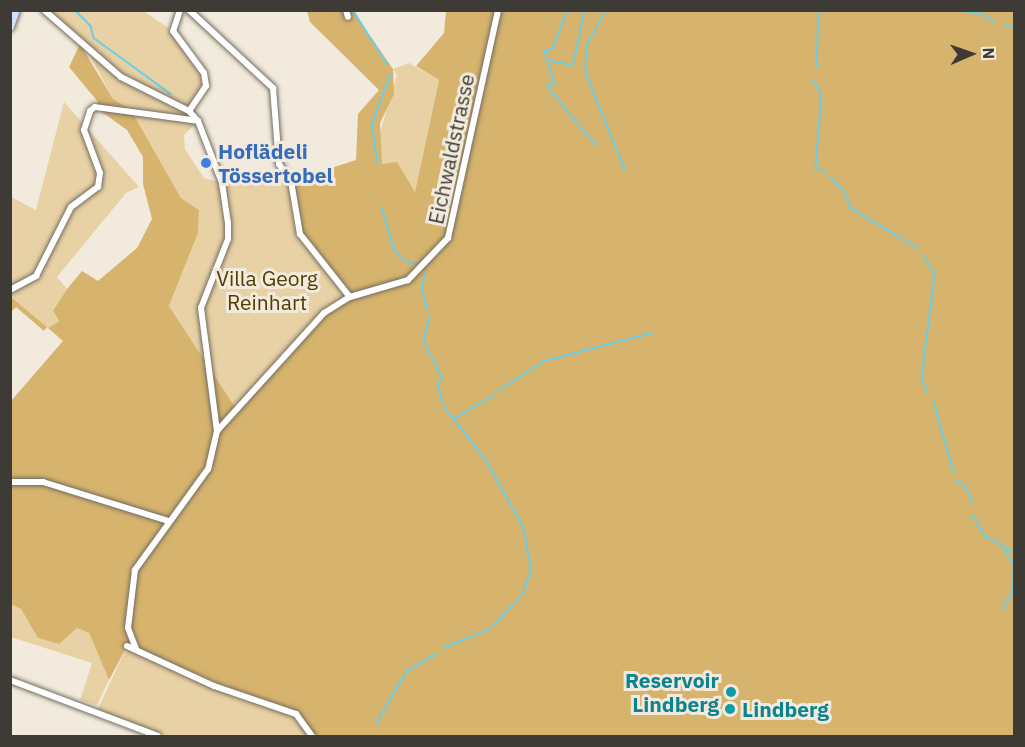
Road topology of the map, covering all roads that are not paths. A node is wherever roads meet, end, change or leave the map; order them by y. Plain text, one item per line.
1 (16, 10) edge
2 (44, 10) edge
3 (180, 10) edge
4 (189, 10) edge
5 (498, 10) edge
6 (10, 27) edge
7 (189, 111) junction
8 (198, 121) junction
9 (10, 290) edge
10 (350, 297) junction
11 (217, 431) junction
12 (10, 482) edge
13 (168, 521) junction
14 (127, 646) dead end
15 (136, 649) junction
16 (10, 680) edge
17 (158, 736) edge
18 (312, 736) edge

1 - 6 street
2 - 7 street
3 - 7 street
4 - 10 street
5 - 10 street, Eichwaldstrasse
7 - 8 street
8 - 9 street
8 - 11 street
10 - 11 street, Eichwaldstrasse
11 - 13 street
12 - 13 street
13 - 15 street
14 - 15 street
15 - 18 street
16 - 17 street

